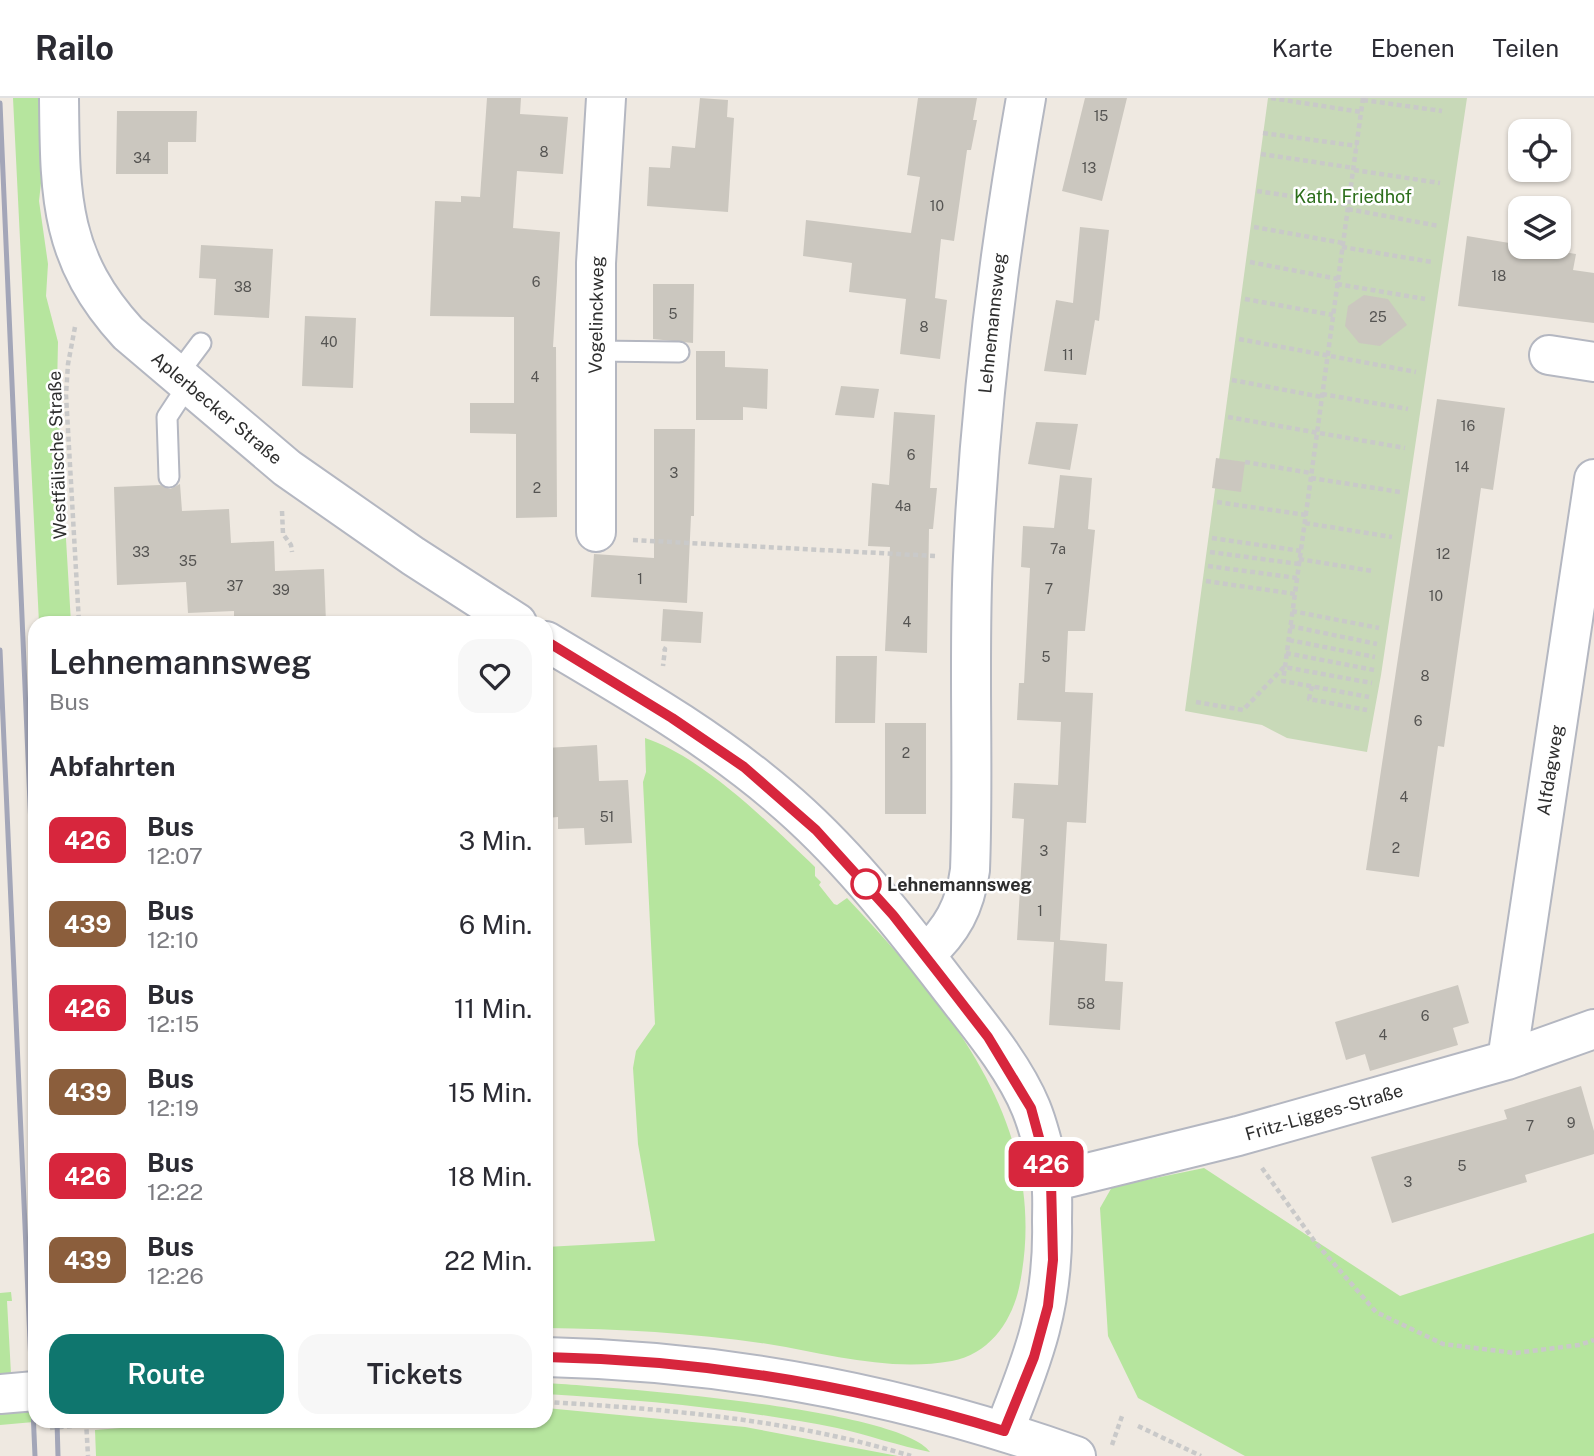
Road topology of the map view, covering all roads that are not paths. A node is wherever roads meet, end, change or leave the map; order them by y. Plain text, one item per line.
1 (59, 98) edge
2 (606, 98) edge
3 (1026, 98) edge
4 (201, 343) dead end
5 (595, 351) junction
6 (679, 352) dead end
7 (1549, 355) dead end
8 (1594, 362) edge
9 (183, 380) junction
10 (169, 477) dead end
11 (1594, 480) edge
12 (596, 532) road end
13 (506, 616) edge
14 (553, 645) edge
15 (925, 955) junction
16 (1594, 1029) edge
17 (1507, 1060) junction
18 (1051, 1182) junction
19 (553, 1357) edge
20 (28, 1392) edge
21 (0, 1394) edge
22 (1004, 1431) junction
23 (1076, 1456) edge

1 - 9 street, Aplerbecker Straße
2 - 5 street, Vogelinckweg
3 - 15 street, Lehnemannsweg
4 - 9 lane
5 - 6 lane
5 - 12 street, Vogelinckweg
7 - 8 street
9 - 10 lane
9 - 13 street, Aplerbecker Straße
11 - 17 street, Alfdagweg
14 - 15 street
15 - 18 street
16 - 17 street, Fritz-Ligges-Straße
17 - 18 street, Fritz-Ligges-Straße
18 - 22 street
19 - 22 street
20 - 21 street
22 - 23 street

